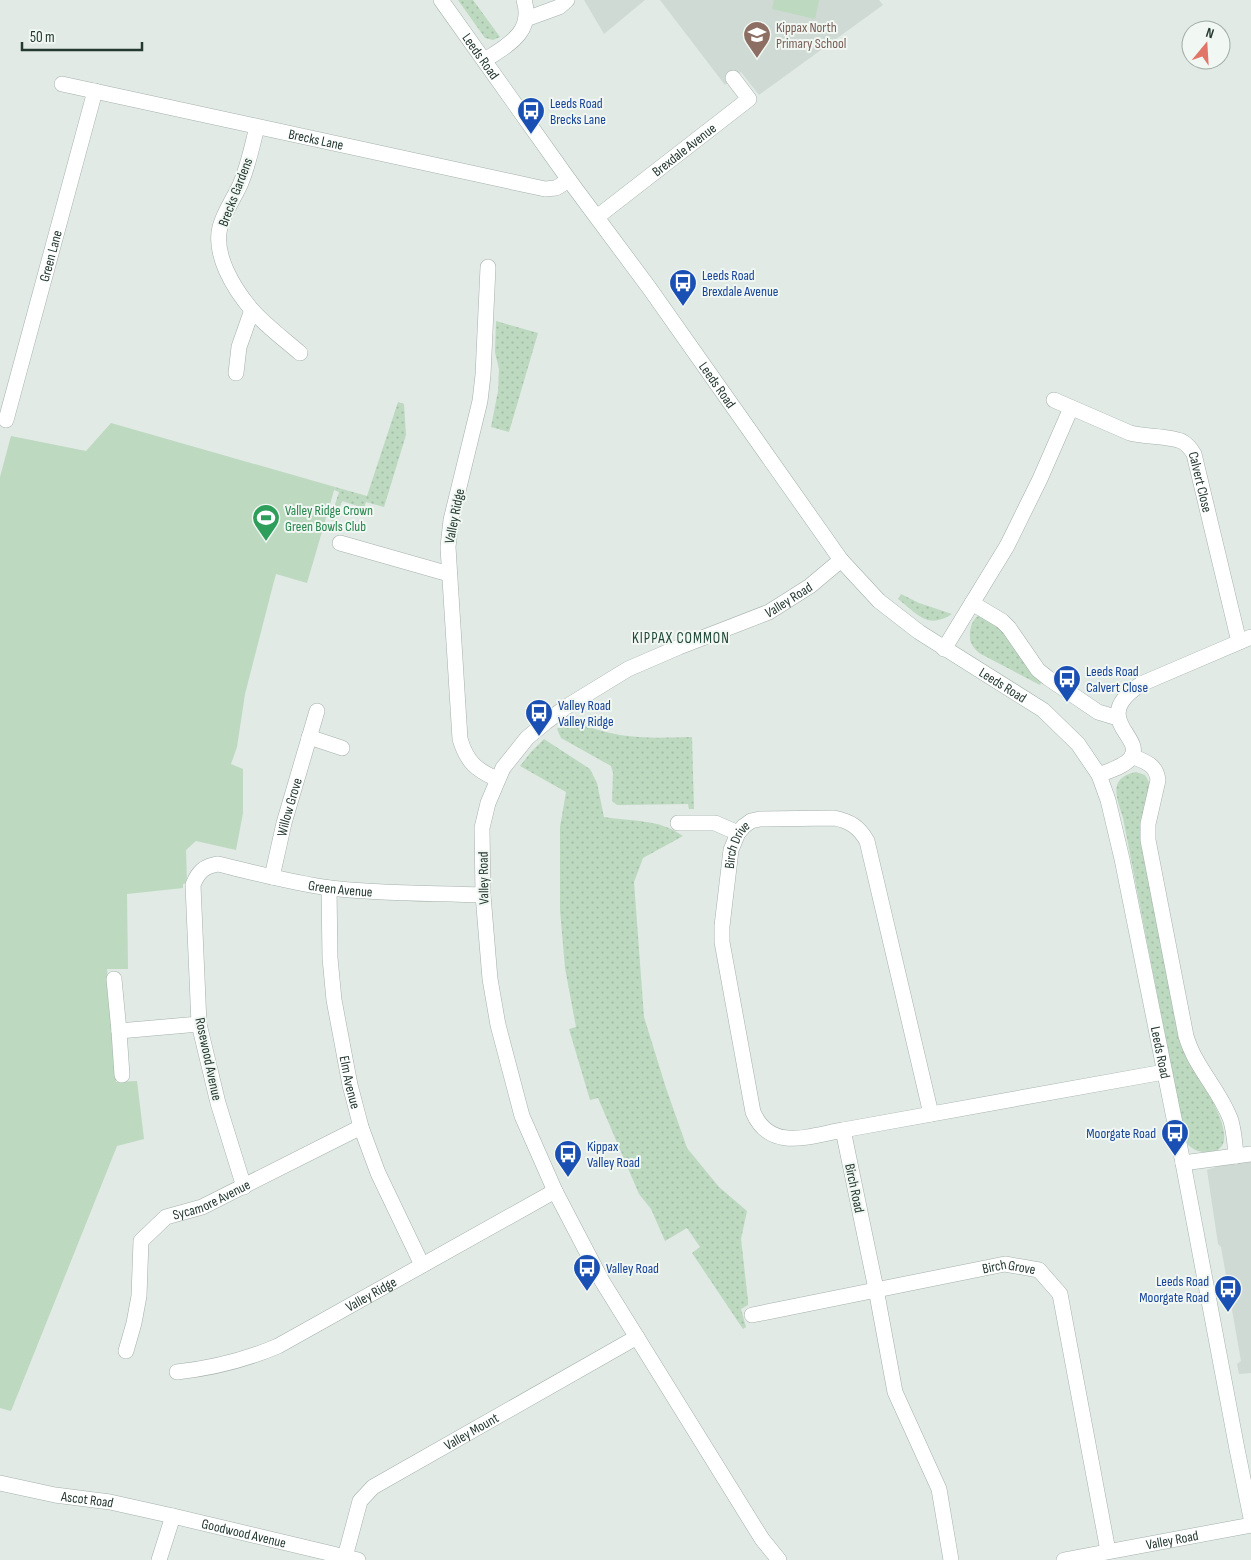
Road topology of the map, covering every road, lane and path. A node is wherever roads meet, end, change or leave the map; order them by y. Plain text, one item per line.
1 (441, 0) edge
2 (524, 0) edge
3 (567, 0) edge
4 (526, 19) junction
5 (485, 60) junction
6 (733, 78) dead end
7 (62, 84) dead end
8 (95, 91) junction
9 (257, 127) junction
10 (569, 180) junction
11 (597, 217) junction
12 (488, 267) dead end
13 (252, 310) junction
14 (300, 353) dead end
15 (236, 374) dead end
16 (1054, 400) dead end
17 (1071, 408) junction
18 (6, 420) dead end
19 (340, 543) dead end
20 (841, 560) junction
21 (449, 574) junction
22 (972, 603) junction
23 (1245, 639) edge
24 (944, 649) junction
25 (318, 711) dead end
26 (1118, 718) junction
27 (309, 738) junction
28 (342, 748) dead end
29 (1132, 756) junction
30 (1099, 775) junction
31 (497, 779) junction
32 (678, 823) dead end
33 (738, 833) junction
34 (202, 870) joint
35 (272, 877) junction
36 (329, 888) junction
37 (483, 895) junction
38 (114, 979) dead end
39 (200, 1024) junction
40 (119, 1031) junction
41 (1164, 1072) junction
42 (122, 1075) dead end
43 (931, 1114) junction
44 (361, 1127) junction
45 (843, 1130) junction
46 (1243, 1155) edge
47 (1183, 1163) junction
48 (244, 1187) junction
49 (555, 1191) junction
50 (422, 1265) junction
51 (876, 1289) junction
52 (752, 1315) dead end
53 (637, 1336) junction
54 (126, 1351) dead end
55 (177, 1372) dead end
56 (0, 1482) edge
57 (173, 1516) junction
58 (1251, 1518) edge
59 (1251, 1525) edge
60 (1108, 1551) junction
61 (351, 1558) edge
62 (159, 1560) edge
63 (779, 1560) edge
64 (951, 1560) edge
65 (1064, 1560) edge

1 - 5 street, Leeds Road
2 - 4 street
3 - 4 street
4 - 5 street
5 - 10 street, Leeds Road
6 - 11 street, Brexdale Avenue
7 - 8 street, Brecks Lane
8 - 9 street, Brecks Lane
8 - 18 street, Green Lane
9 - 10 street, Brecks Lane
9 - 13 street, Brecks Gardens
10 - 11 street, Leeds Road
11 - 20 street, Leeds Road
12 - 21 street, Valley Ridge
13 - 14 street, Brecks Gardens
13 - 15 street
16 - 17 street, Calvert Close
17 - 22 street
17 - 23 street, Calvert Close
19 - 21 street
20 - 24 street, Leeds Road
20 - 31 street, Valley Road
21 - 31 street, Valley Ridge
22 - 24 street
22 - 26 street
23 - 26 street
24 - 30 street, Leeds Road
25 - 27 street, Willow Grove
26 - 29 street
27 - 28 street
27 - 35 street, Willow Grove
29 - 30 street
29 - 46 street, Leeds Road
30 - 41 street, Leeds Road
31 - 37 street, Valley Road
32 - 33 street
33 - 43 street, Birch Drive
33 - 45 street, Birch Drive
34 - 35 street, Green Avenue
34 - 39 street, Rosewood Avenue
35 - 36 street, Green Avenue
36 - 37 street, Green Avenue
36 - 44 street, Elm Avenue
37 - 49 street, Valley Road
38 - 40 street
39 - 40 street
39 - 48 street, Rosewood Avenue
40 - 42 street
41 - 43 street
41 - 47 street, Leeds Road
43 - 45 street
44 - 48 street, Sycamore Avenue
44 - 50 street, Elm Avenue
45 - 51 street, Birch Road
46 - 47 street
47 - 58 street, Leeds Road
48 - 54 street, Sycamore Avenue
49 - 50 street, Valley Ridge
49 - 53 street, Valley Road
50 - 55 street, Valley Ridge
51 - 52 street, Birch Grove
51 - 60 street, Birch Grove
51 - 64 street, Birch Road
53 - 61 street, Valley Mount
53 - 63 street, Valley Road
56 - 57 street, Ascot Road
57 - 61 street, Goodwood Avenue
57 - 62 street
59 - 60 street, Valley Road
60 - 65 street, Valley Road

